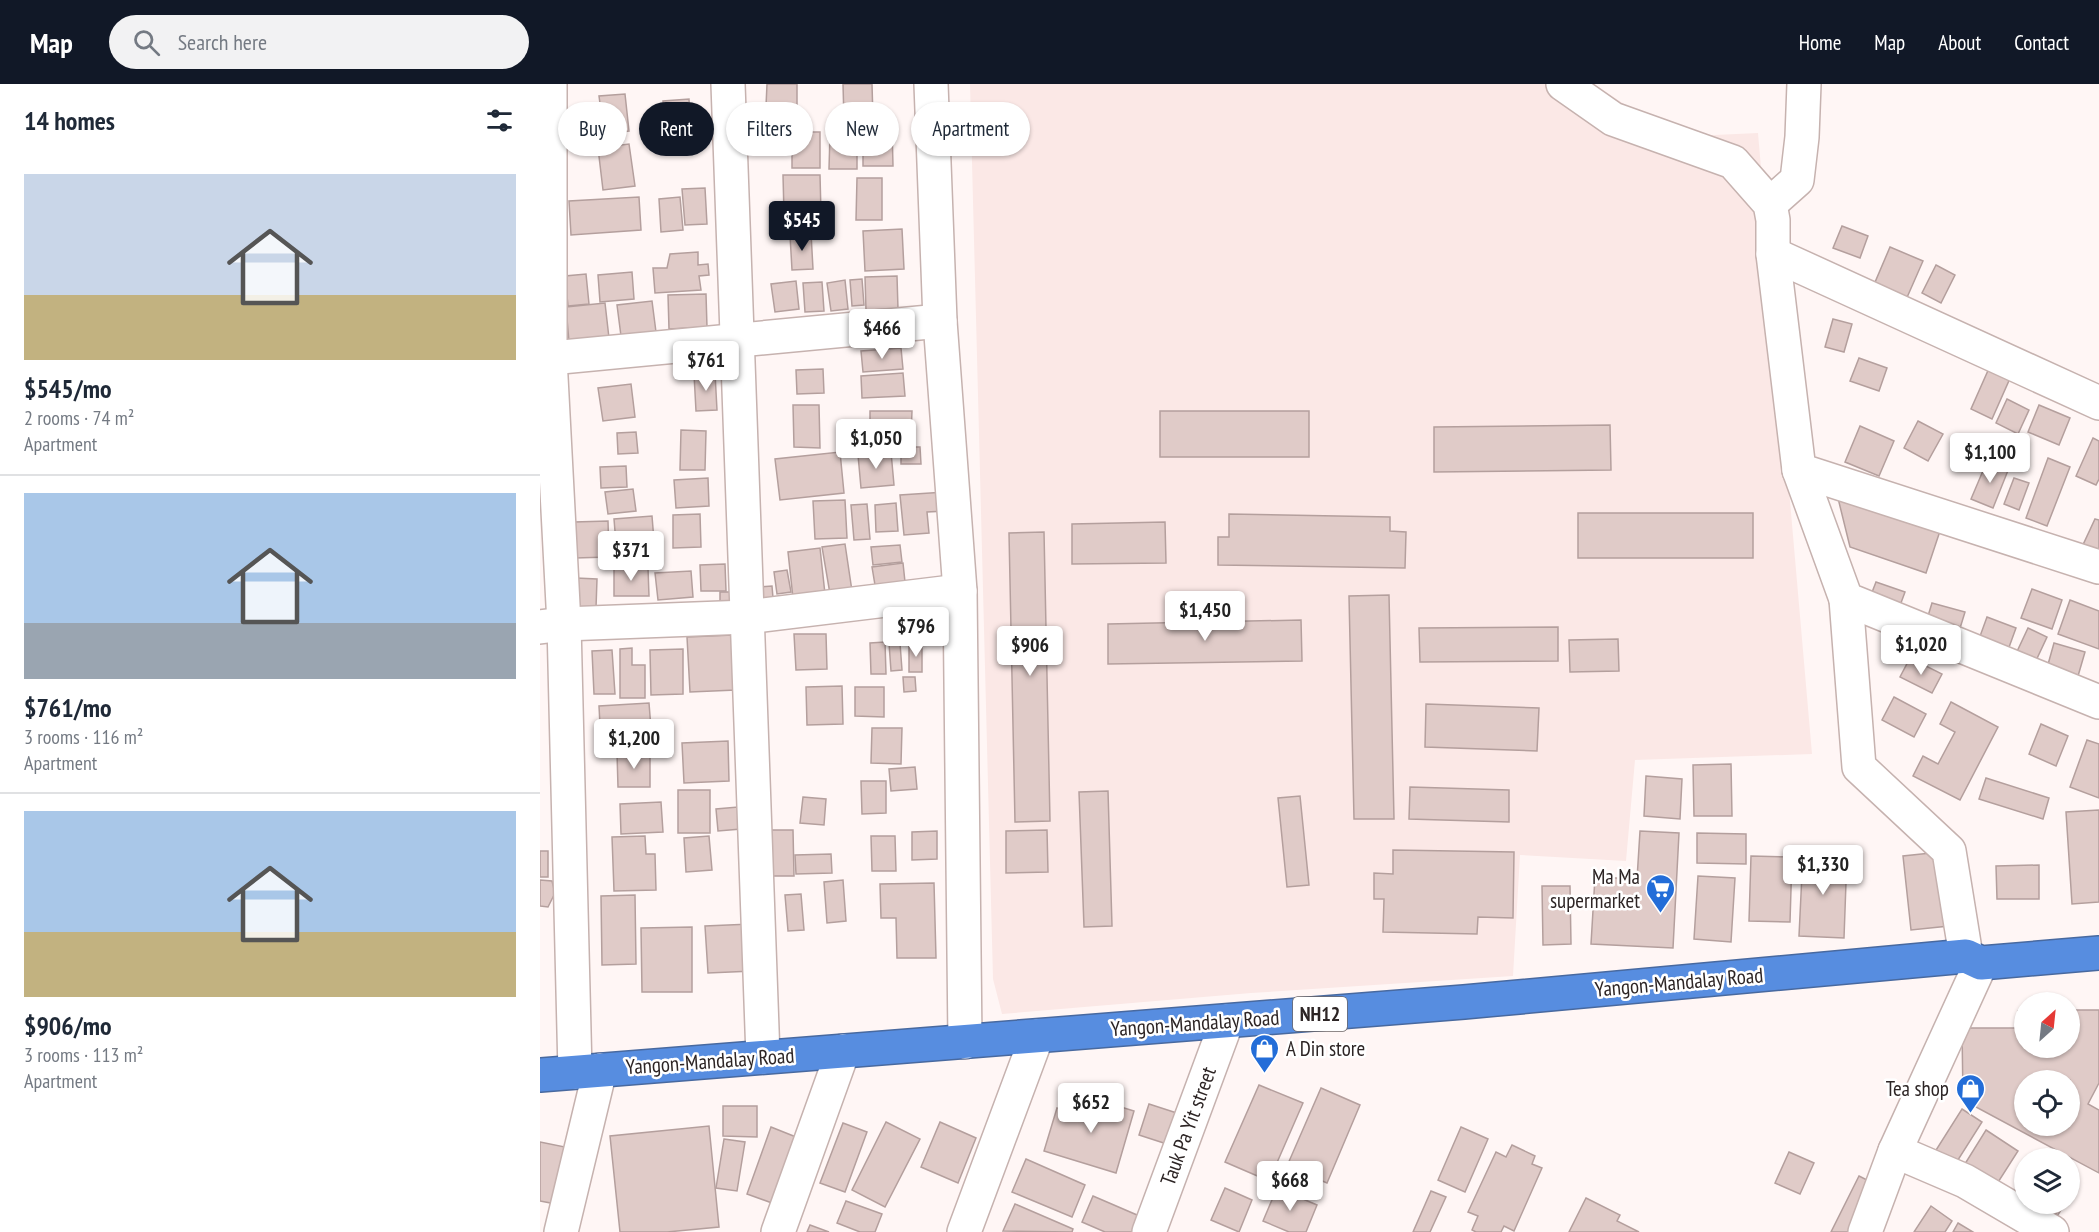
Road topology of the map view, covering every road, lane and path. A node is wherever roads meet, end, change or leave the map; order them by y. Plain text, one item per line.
1 (550, 84) edge
2 (728, 84) edge
3 (931, 84) edge
4 (1563, 84) edge
5 (1804, 84) edge
6 (1770, 204) junction
7 (1773, 254) junction
8 (940, 321) junction
9 (736, 339) junction
10 (545, 359) edge
11 (2099, 403) edge
12 (1799, 470) junction
13 (2099, 567) edge
14 (960, 591) junction
15 (1846, 599) junction
16 (747, 617) junction
17 (552, 625) edge
18 (2099, 702) edge
19 (2099, 953) edge
20 (1973, 959) junction
21 (1227, 1021) junction
22 (1037, 1035) junction
23 (965, 1041) junction
24 (843, 1051) junction
25 (762, 1057) junction
26 (588, 1071) junction
27 (540, 1074) edge
28 (1895, 1151) junction
29 (561, 1232) edge
30 (778, 1232) edge
31 (964, 1232) edge
32 (1149, 1232) edge
33 (1865, 1232) edge
34 (2052, 1232) edge

1 - 10 street
2 - 9 street
3 - 8 street
4 - 6 street
5 - 6 street
6 - 7 street
7 - 11 street
7 - 12 street
8 - 9 street
8 - 14 street
9 - 10 street
9 - 16 street
10 - 17 street
12 - 13 street
12 - 15 street
14 - 16 street
14 - 23 street
15 - 18 street
15 - 20 street
16 - 17 street
16 - 25 street
17 - 26 street
19 - 20 highway, Yangon-Mandalay Road / NH12
20 - 21 highway, Yangon-Mandalay Road / NH12
20 - 28 street
21 - 22 highway, Yangon-Mandalay Road / NH12
21 - 32 street, Tauk Pa Yit street
22 - 23 highway, Yangon-Mandalay Road / NH12
22 - 31 street
23 - 24 highway, Yangon-Mandalay Road / NH12
24 - 25 highway, Yangon-Mandalay Road / NH12
24 - 30 street
25 - 26 highway, Yangon-Mandalay Road / NH12
26 - 27 highway, Yangon-Mandalay Road / NH12
26 - 29 street
28 - 33 street
28 - 34 street

